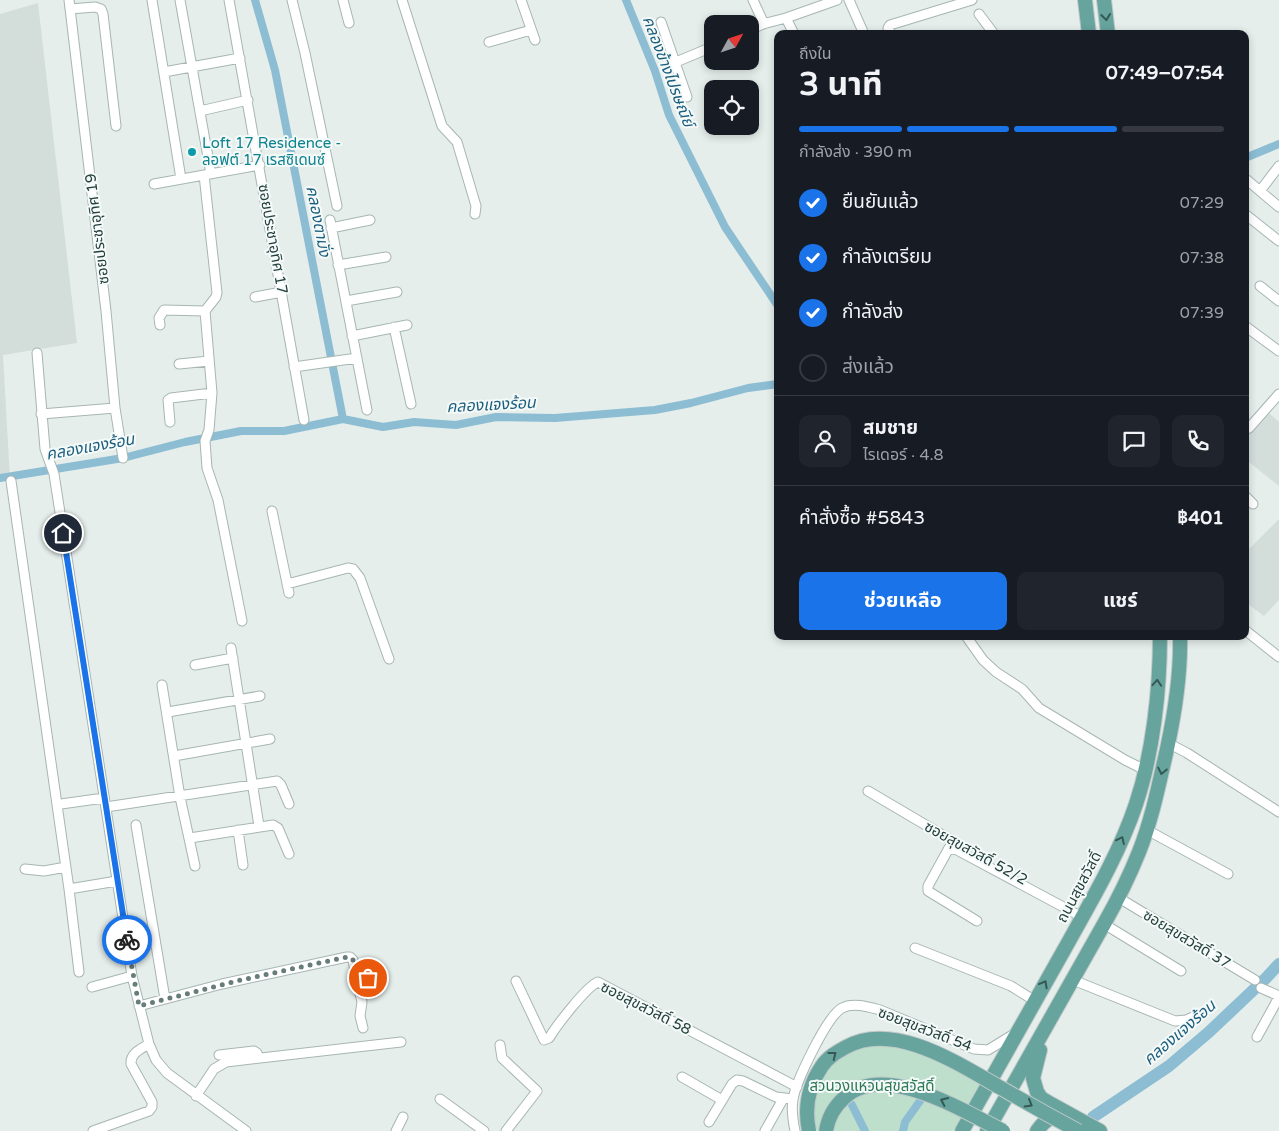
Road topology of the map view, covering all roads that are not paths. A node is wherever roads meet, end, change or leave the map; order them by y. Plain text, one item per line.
1 (152, 0) edge
2 (180, 0) edge
3 (230, 0) edge
4 (292, 0) edge
5 (343, 0) edge
6 (402, 0) edge
7 (521, 0) edge
8 (753, 0) edge
9 (836, 0) edge
10 (849, 0) edge
11 (972, 0) edge
12 (1085, 0) edge
13 (1104, 0) edge
14 (69, 4) edge
15 (978, 14) dead end
16 (786, 18) junction
17 (661, 22) dead end
18 (349, 23) dead end
19 (764, 24) junction
20 (759, 26) edge
21 (531, 30) junction
22 (792, 30) edge
23 (862, 30) edge
24 (889, 30) edge
25 (991, 30) edge
26 (1089, 30) edge
27 (1108, 30) edge
28 (535, 40) dead end
29 (489, 42) dead end
30 (704, 50) edge
31 (240, 58) junction
32 (676, 62) junction
33 (192, 67) junction
34 (164, 72) junction
35 (687, 97) dead end
36 (248, 100) junction
37 (200, 111) junction
38 (116, 126) dead end
39 (260, 164) junction
40 (1279, 166) edge
41 (208, 174) junction
42 (181, 179) junction
43 (1249, 183) edge
44 (154, 184) dead end
45 (1260, 192) junction
46 (336, 206) dead end
47 (1279, 207) edge
48 (475, 214) dead end
49 (1249, 217) edge
50 (370, 220) dead end
51 (1279, 241) edge
52 (386, 256) dead end
53 (338, 265) junction
54 (1260, 286) dead end
55 (282, 292) junction
56 (397, 292) dead end
57 (255, 297) dead end
58 (346, 301) junction
59 (1279, 301) edge
60 (205, 311) junction
61 (160, 325) dead end
62 (407, 325) dead end
63 (394, 327) junction
64 (1249, 329) edge
65 (352, 336) junction
66 (1279, 351) edge
67 (37, 353) dead end
68 (357, 358) junction
69 (209, 361) junction
70 (179, 364) dead end
71 (294, 367) junction
72 (212, 393) junction
73 (1279, 394) edge
74 (411, 404) dead end
75 (115, 408) junction
76 (367, 410) dead end
77 (41, 414) junction
78 (304, 420) dead end
79 (170, 422) dead end
80 (1249, 428) edge
81 (123, 458) dead end
82 (11, 481) dead end
83 (1249, 500) edge
84 (1253, 504) dead end
85 (272, 511) dead end
86 (242, 621) dead end
87 (1249, 633) edge
88 (969, 640) edge
89 (1160, 640) edge
90 (1180, 640) edge
91 (231, 648) dead end
92 (1279, 657) edge
93 (233, 658) junction
94 (389, 659) dead end
95 (195, 665) dead end
96 (162, 685) dead end
97 (260, 696) dead end
98 (240, 700) junction
99 (168, 712) junction
100 (270, 739) dead end
101 (246, 743) junction
102 (1168, 743) junction
103 (174, 756) junction
104 (1145, 770) junction
105 (253, 785) junction
106 (868, 791) dead end
107 (180, 797) junction
108 (104, 798) junction
109 (61, 804) dead end
110 (289, 804) dead end
111 (106, 808) junction
112 (1279, 812) edge
113 (136, 825) dead end
114 (259, 826) junction
115 (238, 830) junction
116 (1147, 830) junction
117 (190, 838) junction
118 (289, 854) dead end
119 (243, 865) dead end
120 (195, 866) dead end
121 (66, 867) junction
122 (26, 869) dead end
123 (1228, 874) dead end
124 (117, 881) junction
125 (69, 889) junction
126 (1119, 898) junction
127 (1083, 915) junction
128 (977, 921) dead end
129 (1104, 924) junction
130 (915, 948) dead end
131 (1181, 971) dead end
132 (79, 972) dead end
133 (132, 976) junction
134 (356, 977) junction
135 (368, 978) dead end
136 (1073, 980) junction
137 (1255, 980) dead end
138 (516, 981) dead end
139 (92, 988) dead end
140 (1261, 988) dead end
141 (1279, 997) edge
142 (165, 999) junction
143 (1035, 1001) junction
144 (139, 1006) junction
145 (1195, 1016) dead end
146 (1048, 1025) junction
147 (363, 1028) dead end
148 (1019, 1030) junction
149 (1257, 1037) dead end
150 (402, 1042) dead end
151 (149, 1044) junction
152 (500, 1045) dead end
153 (219, 1055) dead end
154 (258, 1058) junction
155 (682, 1077) dead end
156 (796, 1086) junction
157 (986, 1087) junction
158 (196, 1096) junction
159 (440, 1099) dead end
160 (788, 1099) junction
161 (722, 1100) junction
162 (403, 1117) dead end
163 (709, 1122) dead end
164 (1097, 1129) edge
165 (93, 1131) edge
166 (246, 1131) edge
167 (396, 1131) edge
168 (484, 1131) edge
169 (506, 1131) edge
170 (765, 1131) edge
171 (795, 1131) edge
172 (809, 1131) edge
173 (826, 1131) edge
174 (952, 1131) edge
175 (962, 1131) edge
176 (987, 1131) edge
177 (1003, 1131) edge
178 (1037, 1131) edge
179 (1078, 1131) edge

1 - 34 street
2 - 33 street
3 - 31 street, ซอยประชาอุทิศ 17
4 - 46 street
5 - 18 street
6 - 48 street
7 - 21 street
8 - 19 street
9 - 16 street
10 - 23 street
11 - 24 street
12 - 26 main road
13 -> 27 main road
14 - 38 street
14 - 75 street, ซอยประชาอุทิศ 19
15 - 25 street
16 - 19 street
16 - 22 street
17 - 32 street
19 - 20 street
21 - 28 street
21 - 29 street
30 - 32 street
31 - 33 street
31 - 36 street, ซอยประชาอุทิศ 17
32 - 35 street
33 - 34 street
33 - 37 street
34 - 42 street
36 - 37 street
36 - 39 street, ซอยประชาอุทิศ 17
37 - 41 street
39 - 41 street
39 - 55 street, ซอยประชาอุทิศ 17
40 - 45 street
41 - 42 street
41 - 60 street
42 - 44 street
43 - 45 street
45 - 47 street
49 - 51 street
50 - 53 street
52 - 53 street
53 - 58 street
54 - 59 street
55 - 57 street
55 - 71 street, ซอยประชาอุทิศ 17
56 - 58 street
58 - 65 street
60 - 61 street
60 - 69 street
62 - 63 street
63 - 65 street
63 - 74 street
64 - 66 street
65 - 68 street
67 - 77 street
68 - 71 street
68 - 76 street
69 - 70 street
69 - 72 street
71 - 78 street, ซอยประชาอุทิศ 17
72 - 79 street
72 - 86 street
73 - 80 street
75 - 77 street
75 - 81 street, ซอยประชาอุทิศ 19
77 - 108 street
82 - 121 street
83 - 84 street
85 - 94 street
87 - 92 street
88 - 104 street
104 -> 89 main road, ถนนสุขสวัสดิ์
90 - 102 main road
91 - 93 street
93 - 95 street
93 - 98 street
96 - 99 street
97 - 98 street
98 - 99 street
98 - 101 street
99 - 103 street
100 - 101 street
101 - 103 street
101 - 105 street
102 - 112 street
102 -> 116 main road
103 - 107 street
127 -> 104 main road, ถนนสุขสวัสดิ์
105 - 107 street
105 - 110 street
105 - 114 street
106 - 127 street, ซอยสุขสวัสดิ์ 52/2
107 - 111 street
107 - 117 street
108 - 109 street
108 - 111 street
111 - 124 street
113 - 142 street
114 - 115 street
114 - 118 street
115 - 117 street
115 - 119 street
116 - 123 street
116 - 126 main road
117 - 120 street
121 - 122 street
121 - 125 street
124 - 125 street
124 - 133 street
125 - 132 street
126 - 129 main road
126 - 137 street, ซอยสุขสวัสดิ์ 37
127 - 128 street
143 -> 127 main road, ถนนสุขสวัสดิ์
129 - 131 street
129 - 136 main road
130 - 143 street
133 - 139 street
133 - 144 street
134 - 135 street
134 - 142 street
134 - 147 street
136 - 145 street
136 - 146 main road
138 - 156 street, ซอยสุขสวัสดิ์ 58
140 - 141 street
141 - 149 street
142 - 144 street
143 - 148 main road, ถนนสุขสวัสดิ์
144 - 151 street
146 - 164 main road
146 - 176 main road
148 - 156 street, ซอยสุขสวัสดิ์ 54
148 - 157 main road, ถนนสุขสวัสดิ์
150 - 154 street
151 - 158 street
151 - 165 street
152 - 169 street
153 - 154 street
154 - 158 street
155 - 161 street
156 - 160 street, ซอยสุขสวัสดิ์ 54
157 - 174 main road
157 - 175 main road, ถนนสุขสวัสดิ์
158 - 166 street
159 - 168 street
160 - 161 street
160 - 170 street
160 - 171 street, ซอยสุขสวัสดิ์ 54
161 - 163 street
162 - 167 street
164 - 178 main road
172 -> 179 main road, bridge
177 -> 173 main road, bridge

